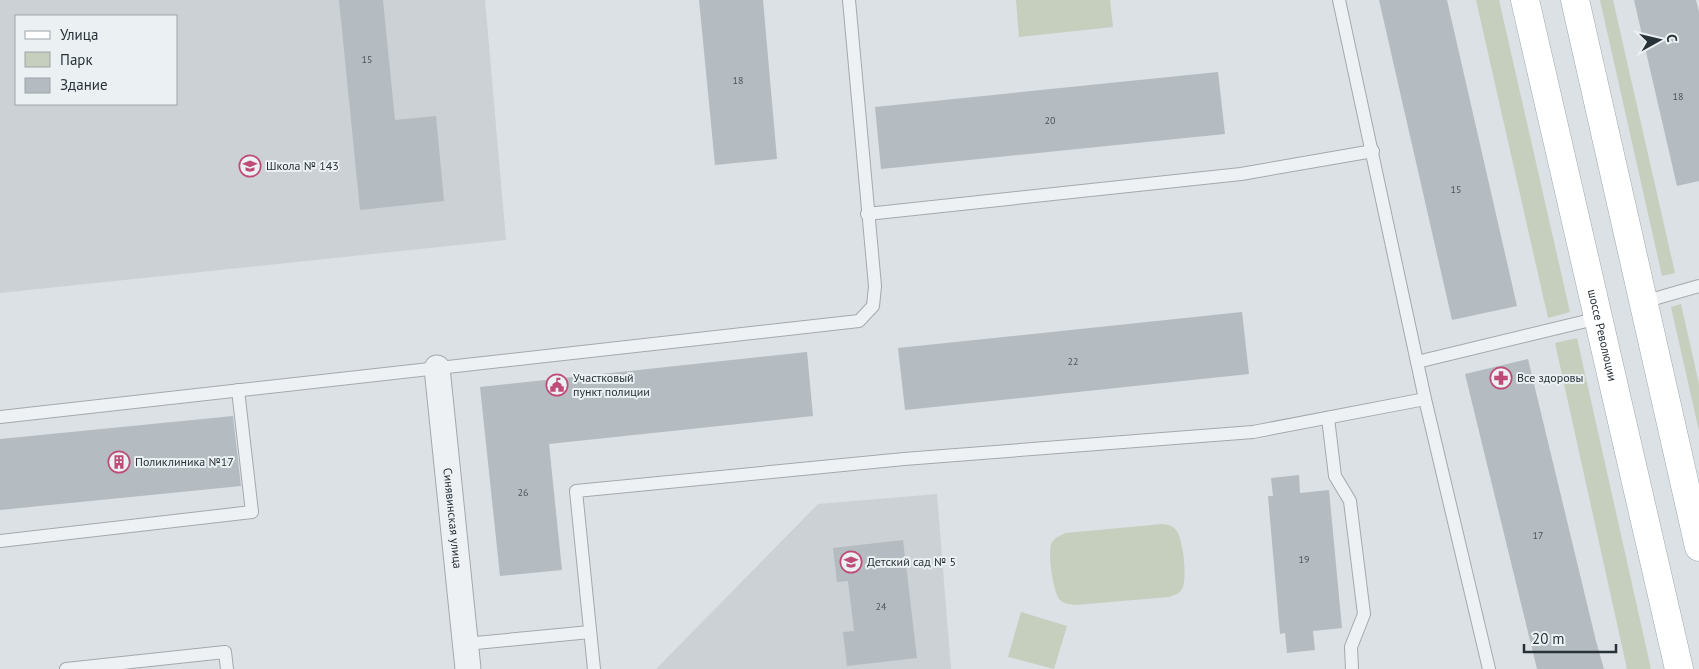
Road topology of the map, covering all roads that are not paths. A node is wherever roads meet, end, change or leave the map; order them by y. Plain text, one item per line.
1 (849, 0) edge
2 (1339, 0) edge
3 (1525, 0) edge
4 (1575, 0) edge
5 (1373, 151) junction
6 (867, 214) junction
7 (1699, 286) edge
8 (1643, 302) junction
9 (1599, 318) junction
10 (1417, 362) junction
11 (437, 368) junction
12 (238, 390) junction
13 (1425, 400) junction
14 (0, 417) edge
15 (1328, 418) junction
16 (0, 541) edge
17 (1699, 547) edge
18 (590, 632) junction
19 (465, 644) junction
20 (66, 669) edge
21 (227, 669) edge
22 (468, 669) edge
23 (594, 669) edge
24 (1352, 669) edge
25 (1489, 669) edge
26 (1679, 669) edge

1 - 6 lane
2 - 5 lane
3 - 9 main road, шоссе Революции
4 - 8 main road
5 - 6 lane
5 - 10 lane
6 - 11 lane
7 - 8 lane
8 - 17 main road
9 - 10 lane
9 - 26 main road, шоссе Революции
10 - 13 lane
11 - 12 lane
11 - 19 street, Синявинская улица
12 - 14 lane
12 - 16 lane
13 - 15 lane
13 - 25 lane
15 - 18 lane
15 - 24 lane
18 - 19 lane
18 - 23 lane
19 - 22 street, Синявинская улица
20 - 21 lane

